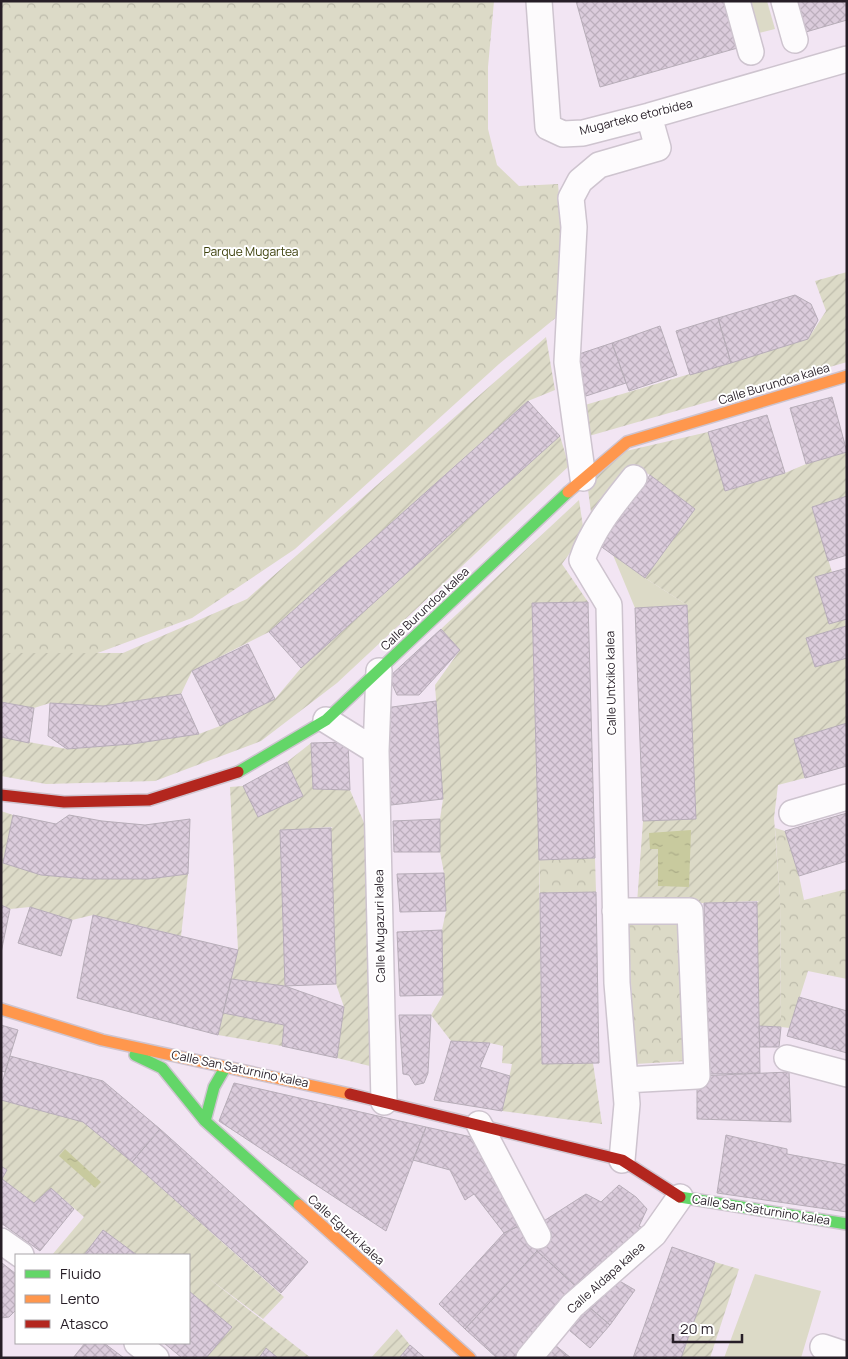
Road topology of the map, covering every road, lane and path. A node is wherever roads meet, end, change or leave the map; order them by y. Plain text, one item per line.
1 (539, 1) edge
2 (737, 1) edge
3 (784, 1) edge
4 (795, 40) dead end
5 (751, 52) dead end
6 (847, 59) edge
7 (649, 116) junction
8 (847, 376) edge
9 (583, 478) junction
10 (634, 478) dead end
11 (379, 671) junction
12 (326, 720) junction
13 (376, 751) junction
14 (1, 795) edge
15 (847, 797) edge
16 (792, 813) dead end
17 (615, 911) junction
18 (1, 1009) edge
19 (102, 1040) junction
20 (787, 1058) dead end
21 (225, 1068) junction
22 (847, 1074) edge
23 (626, 1080) junction
24 (384, 1102) junction
25 (205, 1121) junction
26 (480, 1124) junction
27 (622, 1160) junction
28 (680, 1197) junction
29 (847, 1224) edge
30 (538, 1236) dead end
31 (1, 1241) edge
32 (20, 1254) edge
33 (138, 1344) edge
34 (823, 1348) dead end
35 (847, 1355) edge
36 (156, 1358) edge
37 (470, 1358) edge
38 (529, 1358) edge

1 - 7 street, Mugarteko etorbidea
2 - 5 street
3 - 4 street
6 - 7 street, Mugarteko etorbidea
7 - 9 street
8 - 9 street, Calle Burundoa kalea
9 - 11 street, Calle Burundoa kalea
10 - 17 street, Calle Untxiko kalea
11 - 12 street, Calle Burundoa kalea
11 - 13 street, Calle Mugazuri kalea
12 - 13 street
12 - 14 street, Calle Burundoa kalea
13 - 24 street, Calle Mugazuri kalea
15 - 16 street
17 - 23 street, Calle Untxiko kalea
17 - 23 street
18 - 19 street, Calle San Saturnino kalea
19 - 21 street, Calle San Saturnino kalea
19 - 25 street, Calle Eguzki kalea
20 - 22 street
21 - 24 street, Calle San Saturnino kalea
21 - 25 street
23 - 27 street, Calle Untxiko kalea
24 - 26 street, Calle San Saturnino kalea
25 - 37 street, Calle Eguzki kalea
26 - 27 street, Calle San Saturnino kalea
26 - 30 street
27 - 28 street, Calle San Saturnino kalea
28 - 29 street, Calle San Saturnino kalea
28 - 38 street, Calle Aldapa kalea
31 - 32 street
33 - 36 street
34 - 35 street

